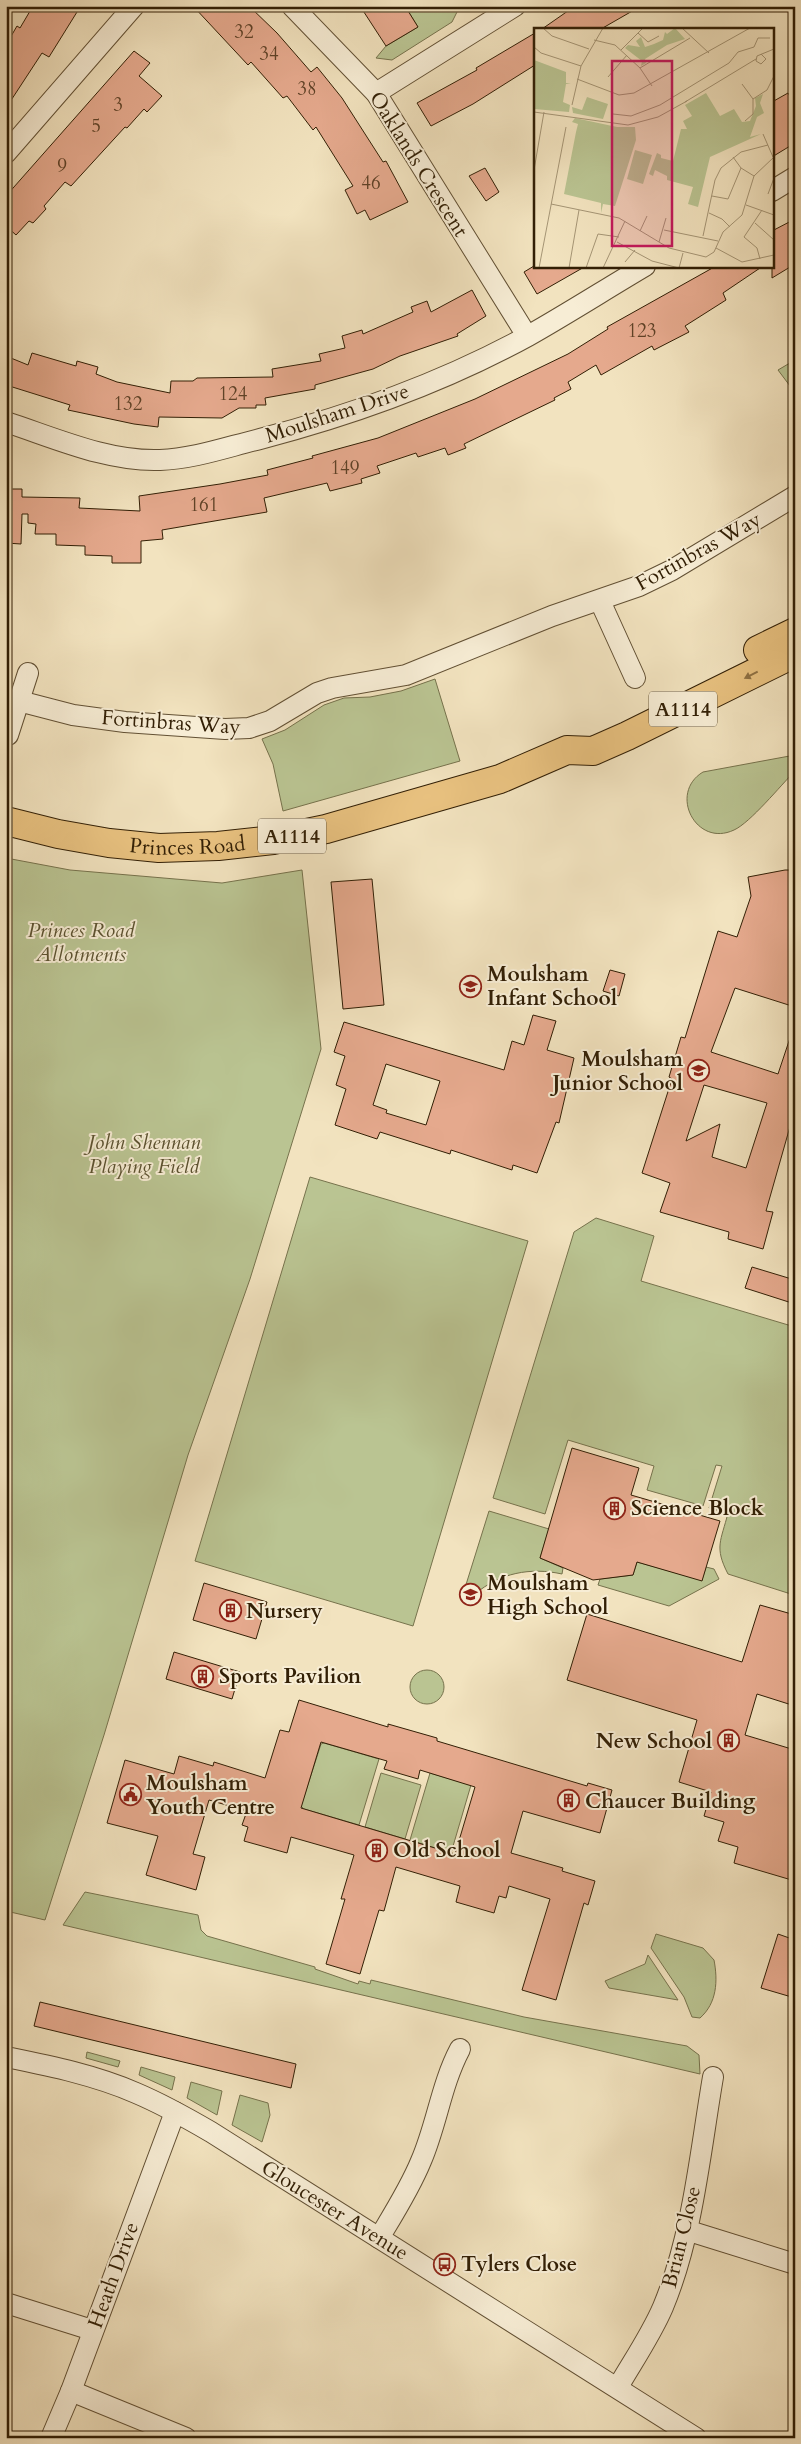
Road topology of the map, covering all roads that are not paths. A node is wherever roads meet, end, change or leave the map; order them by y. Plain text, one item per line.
1 (134, 6) edge
2 (292, 6) edge
3 (515, 6) edge
4 (376, 93) junction
5 (6, 153) edge
6 (795, 177) edge
7 (774, 190) edge
8 (642, 268) edge
9 (527, 336) junction
10 (6, 422) edge
11 (795, 496) edge
12 (600, 601) junction
13 (795, 632) edge
14 (795, 653) edge
15 (28, 673) dead end
16 (636, 678) dead end
17 (19, 701) junction
18 (8, 735) dead end
19 (567, 750) junction
20 (6, 820) edge
21 (460, 2049) dead end
22 (6, 2056) edge
23 (713, 2077) dead end
24 (175, 2112) junction
25 (686, 2230) junction
26 (379, 2238) junction
27 (795, 2264) edge
28 (6, 2302) edge
29 (92, 2330) junction
30 (618, 2386) junction
31 (71, 2391) junction
32 (51, 2438) edge
33 (186, 2438) edge
34 (696, 2438) edge

1 - 5 street
2 - 4 street, Oaklands Crescent
3 - 4 street
4 - 9 street, Oaklands Crescent
6 - 7 street
8 - 9 street, Moulsham Drive
9 - 10 street, Moulsham Drive
11 - 12 street, Fortinbras Way
12 - 16 street
12 - 17 street, Fortinbras Way
13 - 19 main road, Princes Road / A1114
14 -> 19 main road, Princes Road / A1114
15 - 17 street
17 - 18 street
19 - 20 main road, Princes Road / A1114
21 - 26 street
22 - 24 street, Gloucester Avenue
23 - 25 street, Brian Close
24 - 26 street, Gloucester Avenue
24 - 29 street, Heath Drive
25 - 27 street
25 - 30 street, Brian Close
26 - 30 street, Gloucester Avenue
28 - 29 street
29 - 31 street, Heath Drive
30 - 34 street, Gloucester Avenue
31 - 32 street, Heath Drive
31 - 33 street

